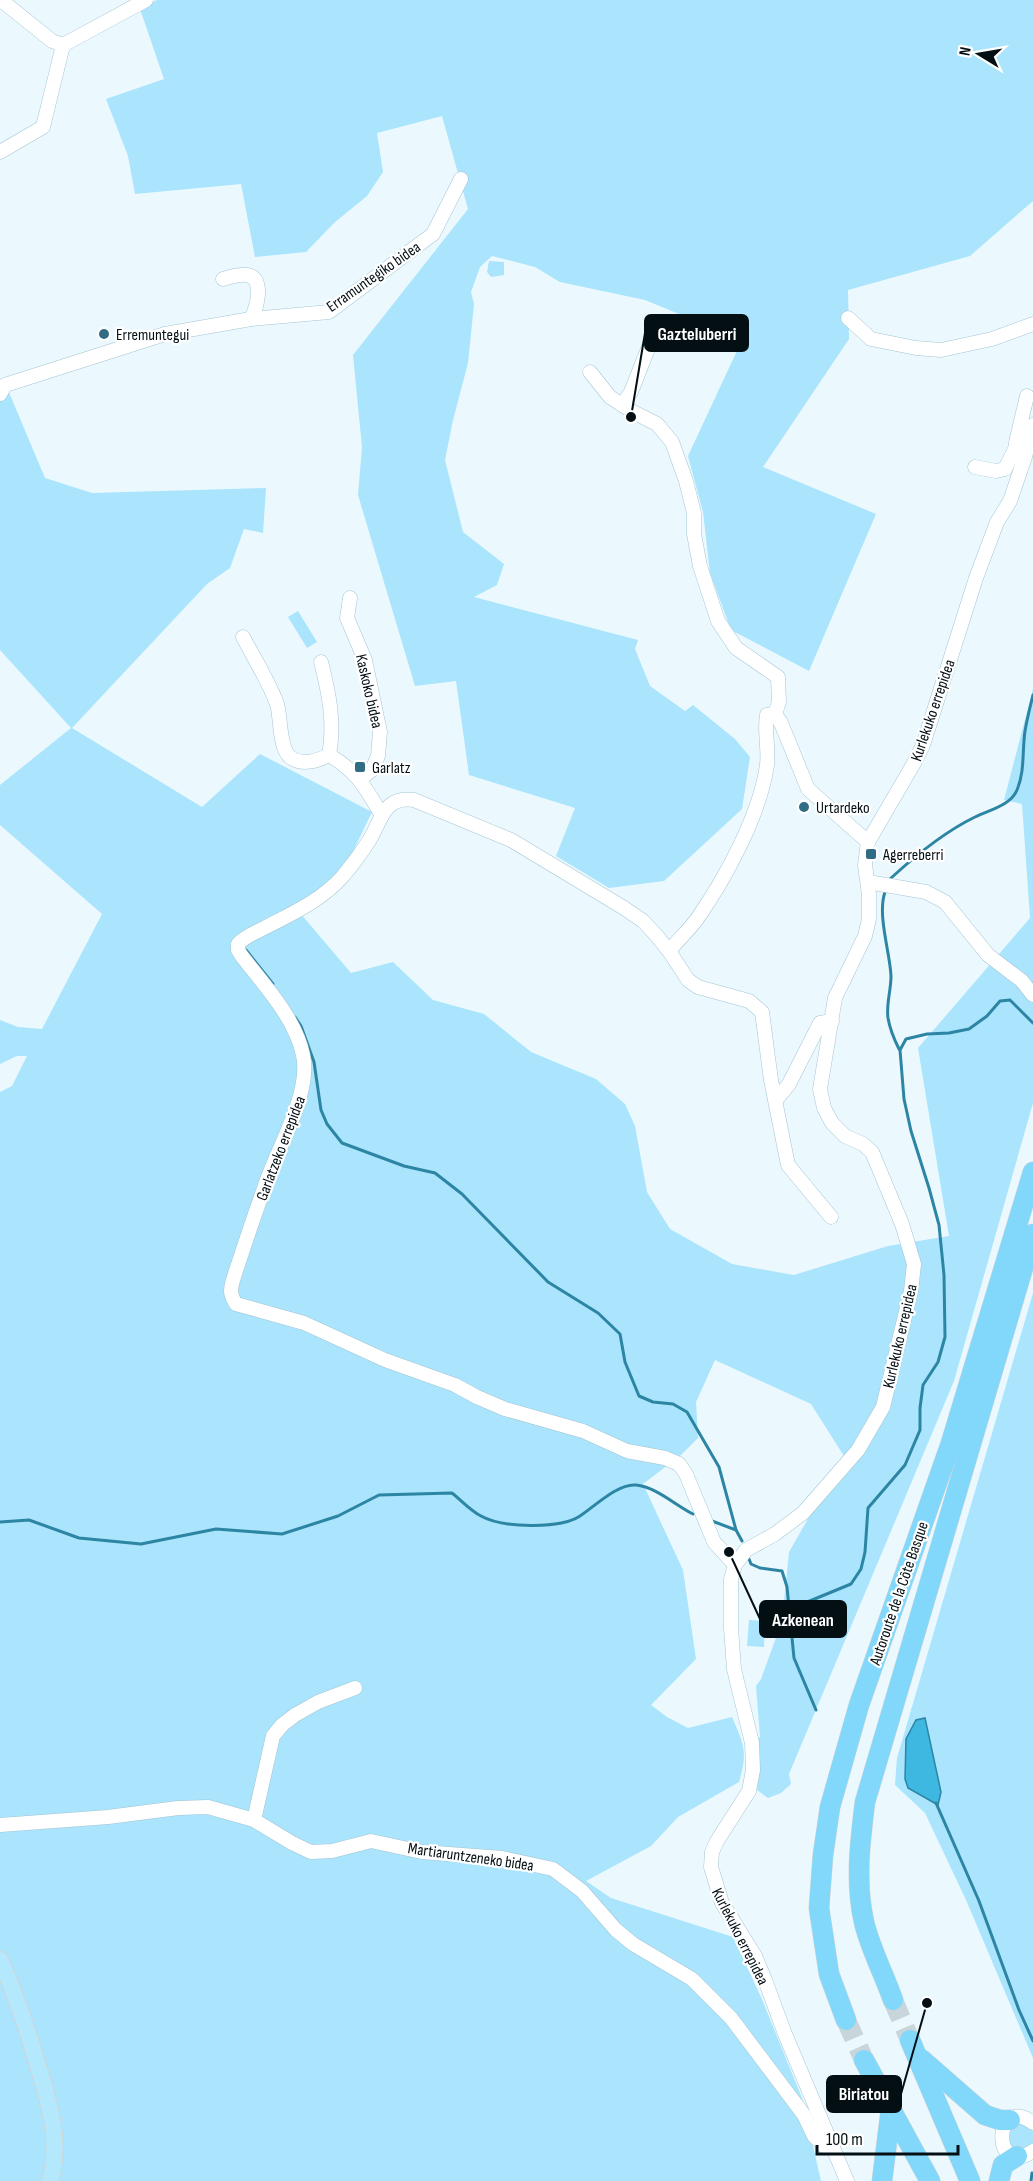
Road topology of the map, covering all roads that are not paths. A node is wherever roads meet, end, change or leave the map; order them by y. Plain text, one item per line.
1 (1, 0) edge
2 (146, 0) edge
3 (63, 45) junction
4 (0, 152) edge
5 (461, 179) dead end
6 (223, 279) dead end
7 (848, 318) dead end
8 (251, 319) junction
9 (1033, 324) edge
10 (651, 341) dead end
11 (590, 372) dead end
12 (0, 394) edge
13 (1027, 396) dead end
14 (622, 405) junction
15 (1033, 425) edge
16 (1023, 439) junction
17 (975, 466) dead end
18 (350, 598) dead end
19 (243, 637) dead end
20 (321, 662) dead end
21 (775, 714) junction
22 (329, 755) junction
23 (360, 778) junction
24 (381, 814) junction
25 (868, 842) junction
26 (868, 882) junction
27 (669, 951) junction
28 (1033, 995) edge
29 (832, 1021) junction
30 (777, 1100) junction
31 (1033, 1172) edge
32 (831, 1217) dead end
33 (1033, 1234) edge
34 (735, 1565) junction
35 (355, 1688) dead end
36 (254, 1820) junction
37 (0, 1825) edge
38 (0, 1960) edge
39 (0, 1974) edge
40 (893, 2000) tunnel mouth
41 (846, 2020) tunnel mouth
42 (33, 2049) junction
43 (864, 2060) tunnel mouth
44 (891, 2109) junction
45 (1010, 2120) junction
46 (1033, 2123) edge
47 (833, 2146) junction
48 (1026, 2156) edge
49 (50, 2181) edge
50 (848, 2181) edge
51 (882, 2181) edge
52 (930, 2181) edge
53 (970, 2181) edge
54 (999, 2181) edge

1 - 3 street
2 - 3 street
3 - 4 street
5 - 8 street, Erramuntegiko bidea
6 - 8 street
7 - 9 street
8 - 12 street, Erramuntegiko bidea
10 - 14 street
11 - 14 street
13 - 16 street
14 - 21 street
15 - 16 street, Kurlekuko errepidea
16 - 17 street
16 - 25 street, Kurlekuko errepidea
18 - 23 street, Kaskoko bidea
19 - 22 street
20 - 22 street
21 - 25 street
21 - 27 street
22 - 23 street
23 - 24 street
24 - 27 street
24 - 34 street, Garlatzeko errepidea
25 - 26 street, Kurlekuko errepidea
26 - 28 street
26 - 29 street, Kurlekuko errepidea
27 - 30 street
29 - 30 street
29 - 34 street, Kurlekuko errepidea
30 - 32 street
31 - 41 highway, Autoroute de la Côte Basque
33 - 40 highway, Autoroute de la Côte Basque
34 - 47 street, Kurlekuko errepidea
35 - 36 street
36 - 37 street, Martiaruntzeneko bidea
36 - 47 street, Martiaruntzeneko bidea
38 - 42 main road
39 - 42 main road
42 - 49 main road
43 - 44 highway
44 - 51 highway
44 - 52 highway
45 - 46 street
45 - 48 street
45 - 53 highway
47 - 50 street, Kurlekuko errepidea
48 - 54 highway

